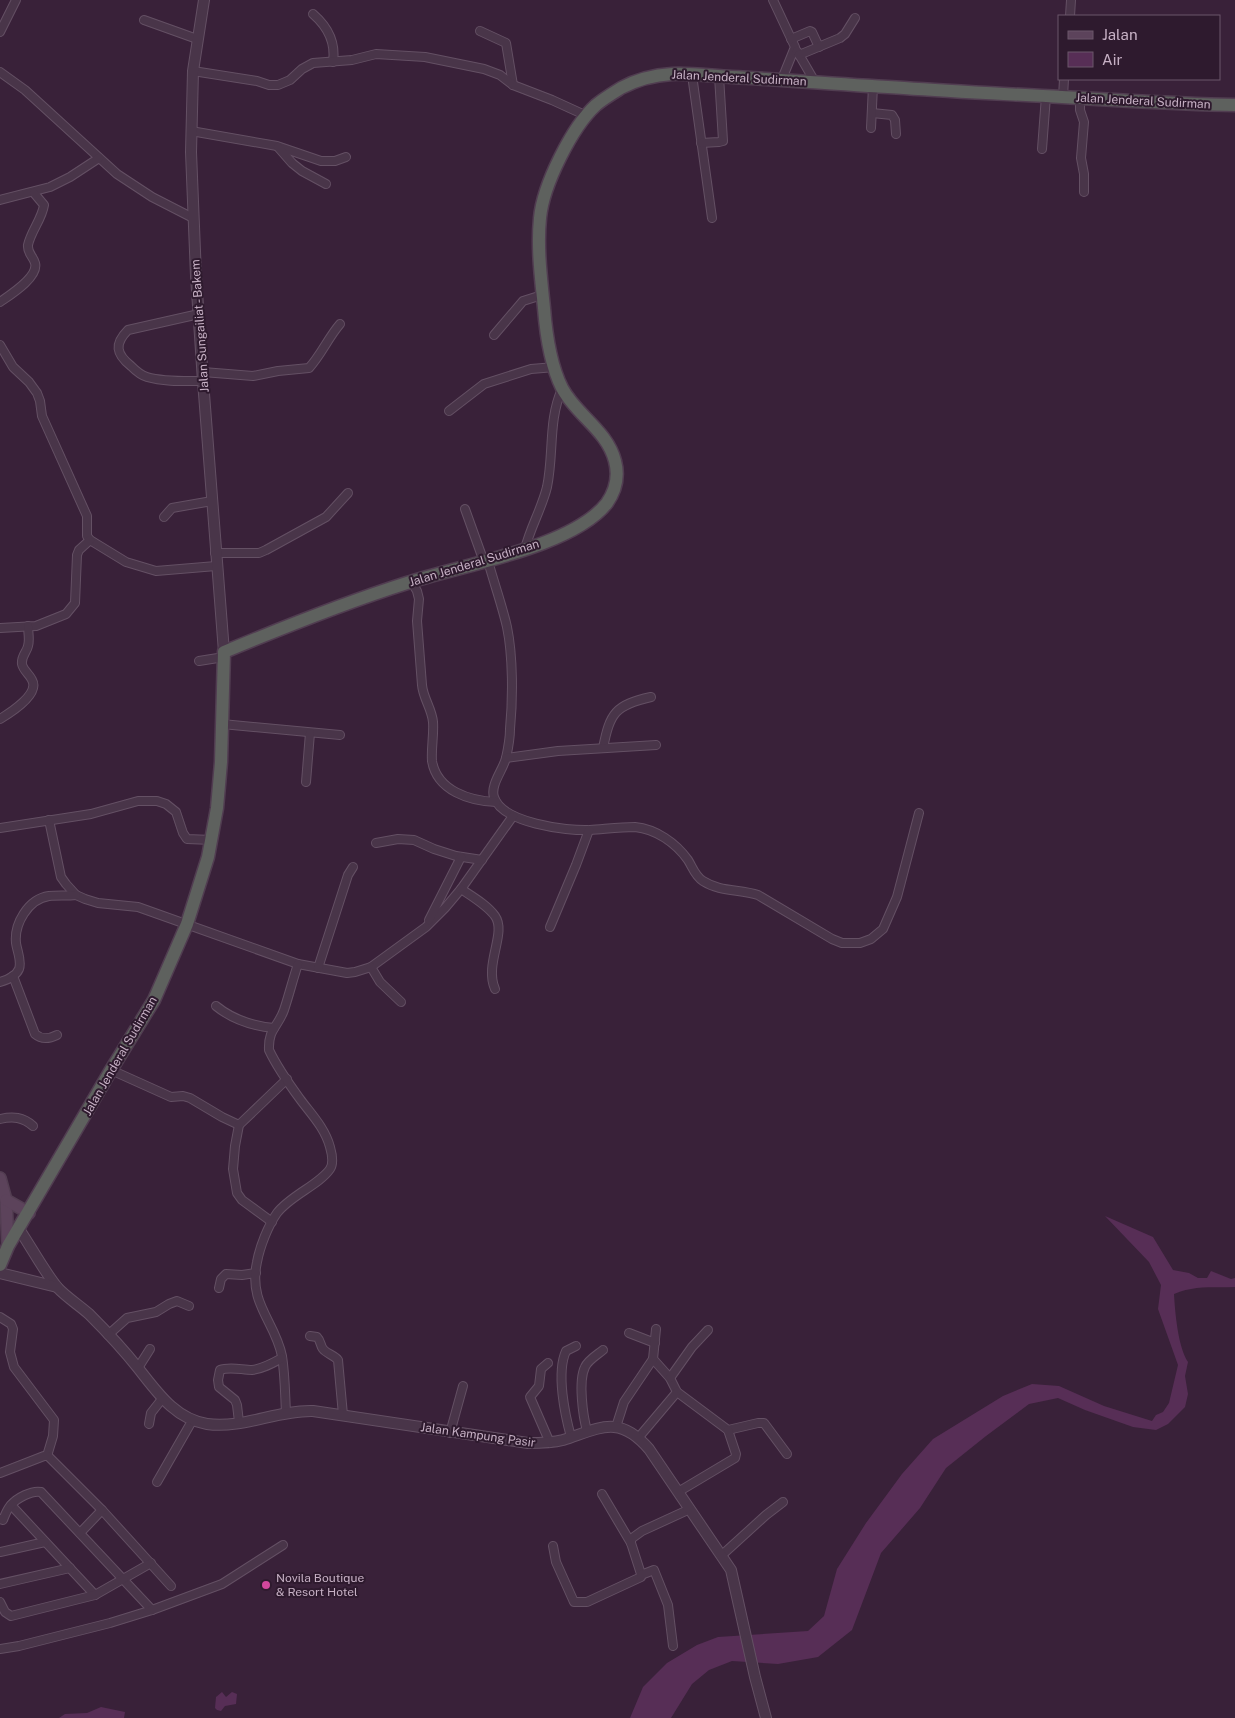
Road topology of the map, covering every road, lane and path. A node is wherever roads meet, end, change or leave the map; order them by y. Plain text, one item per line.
1 (16, 0) edge
2 (204, 0) edge
3 (774, 0) edge
4 (1071, 0) edge
5 (313, 14) dead end
6 (1070, 15) edge
7 (856, 18) dead end
8 (144, 20) dead end
9 (480, 31) dead end
10 (0, 32) edge
11 (197, 39) junction
12 (791, 39) junction
13 (819, 47) junction
14 (797, 51) junction
15 (333, 62) junction
16 (193, 71) junction
17 (0, 72) edge
18 (692, 75) junction
19 (719, 76) junction
20 (782, 79) junction
21 (1064, 80) edge
22 (814, 82) junction
23 (513, 85) junction
24 (873, 86) junction
25 (1046, 96) junction
26 (1063, 97) junction
27 (1080, 98) junction
28 (1235, 105) edge
29 (872, 113) junction
30 (587, 116) junction
31 (872, 128) dead end
32 (191, 131) junction
33 (896, 134) dead end
34 (701, 143) junction
35 (277, 146) junction
36 (1042, 149) dead end
37 (346, 156) dead end
38 (99, 158) junction
39 (326, 184) dead end
40 (1084, 192) dead end
41 (34, 193) junction
42 (0, 200) edge
43 (194, 218) junction
44 (712, 218) dead end
45 (542, 295) junction
46 (0, 302) edge
47 (199, 314) junction
48 (340, 324) dead end
49 (494, 335) dead end
50 (0, 344) edge
51 (555, 367) junction
52 (203, 376) junction
53 (562, 389) junction
54 (449, 411) dead end
55 (348, 492) dead end
56 (212, 501) junction
57 (465, 509) dead end
58 (164, 517) dead end
59 (90, 540) junction
60 (525, 548) junction
61 (216, 553) junction
62 (486, 562) junction
63 (216, 566) junction
64 (411, 581) junction
65 (28, 626) junction
66 (0, 628) edge
67 (224, 655) junction
68 (199, 661) dead end
69 (651, 697) dead end
70 (0, 719) edge
71 (222, 724) junction
72 (310, 732) junction
73 (340, 735) dead end
74 (656, 745) dead end
75 (603, 748) junction
76 (506, 758) junction
77 (306, 782) dead end
78 (496, 802) junction
79 (919, 812) dead end
80 (513, 816) junction
81 (49, 820) junction
82 (0, 828) edge
83 (589, 830) junction
84 (212, 840) junction
85 (376, 844) dead end
86 (460, 856) junction
87 (482, 860) junction
88 (353, 867) dead end
89 (461, 890) junction
90 (76, 895) junction
91 (187, 924) junction
92 (426, 927) junction
93 (550, 927) dead end
94 (298, 964) junction
95 (372, 967) junction
96 (318, 968) junction
97 (13, 976) junction
98 (0, 982) edge
99 (495, 988) dead end
100 (401, 1002) dead end
101 (216, 1006) dead end
102 (274, 1028) junction
103 (57, 1035) dead end
104 (111, 1070) junction
105 (287, 1079) junction
106 (0, 1119) edge
107 (240, 1125) junction
108 (33, 1126) dead end
109 (0, 1178) edge
110 (6, 1200) junction
111 (29, 1213) junction
112 (272, 1222) junction
113 (19, 1229) junction
114 (8, 1246) junction
115 (0, 1265) edge
116 (0, 1273) edge
117 (256, 1273) junction
118 (57, 1287) junction
119 (219, 1288) dead end
120 (189, 1306) dead end
121 (0, 1317) edge
122 (656, 1329) dead end
123 (708, 1330) dead end
124 (629, 1333) dead end
125 (108, 1335) junction
126 (310, 1336) dead end
127 (655, 1344) junction
128 (576, 1346) dead end
129 (150, 1349) dead end
130 (603, 1350) dead end
131 (282, 1358) junction
132 (653, 1359) junction
133 (548, 1363) dead end
134 (138, 1368) junction
135 (670, 1378) junction
136 (463, 1386) dead end
137 (677, 1392) junction
138 (162, 1399) junction
139 (286, 1413) junction
140 (343, 1415) junction
141 (192, 1420) junction
142 (238, 1422) junction
143 (149, 1424) dead end
144 (616, 1427) junction
145 (728, 1430) junction
146 (586, 1431) junction
147 (450, 1433) junction
148 (571, 1437) junction
149 (639, 1437) junction
150 (550, 1443) junction
151 (787, 1454) dead end
152 (47, 1456) junction
153 (0, 1473) edge
154 (157, 1482) dead end
155 (678, 1492) junction
156 (602, 1494) dead end
157 (783, 1502) dead end
158 (11, 1505) junction
159 (690, 1509) junction
160 (102, 1510) junction
161 (1, 1522) edge
162 (80, 1533) junction
163 (45, 1542) junction
164 (631, 1543) junction
165 (283, 1545) dead end
166 (553, 1546) dead end
167 (0, 1552) edge
168 (722, 1555) junction
169 (151, 1563) junction
170 (70, 1568) junction
171 (642, 1575) junction
172 (123, 1580) junction
173 (0, 1584) edge
174 (171, 1586) dead end
175 (95, 1596) junction
176 (0, 1602) edge
177 (152, 1610) junction
178 (673, 1646) dead end
179 (0, 1649) edge
180 (766, 1718) edge

1 - 10 street
2 - 11 street, Jalan Sungailiat - Bakem
3 - 12 street
4 - 6 street
5 - 15 street
7 - 13 street
8 - 11 street
9 - 23 street
11 - 16 street, Jalan Sungailiat - Bakem
12 - 13 street
12 - 14 street
13 - 14 street
14 - 20 street
14 - 22 street
15 - 16 street
15 - 23 street
16 - 32 street, Jalan Sungailiat - Bakem
17 - 38 street
18 - 19 highway, Jalan Jenderal Sudirman
18 - 30 highway, Jalan Jenderal Sudirman
18 - 34 street
19 - 20 highway, Jalan Jenderal Sudirman
19 - 34 street
20 - 22 highway, Jalan Jenderal Sudirman
21 - 26 street
22 - 24 highway, Jalan Jenderal Sudirman
23 - 30 street
24 - 25 highway, Jalan Jenderal Sudirman
24 - 29 street
25 - 26 highway, Jalan Jenderal Sudirman
25 - 36 street
26 - 27 highway, Jalan Jenderal Sudirman
27 - 28 highway, Jalan Jenderal Sudirman
27 - 40 street
29 - 31 street
29 - 33 street
30 - 45 highway, Jalan Jenderal Sudirman
32 - 35 street
32 - 43 street, Jalan Sungailiat - Bakem
34 - 44 street
35 - 37 street
35 - 39 street
38 - 41 street
38 - 43 street
41 - 42 street
41 - 46 street
43 - 47 street, Jalan Sungailiat - Bakem
45 - 49 street
45 - 51 highway, Jalan Jenderal Sudirman
47 - 52 street, Jalan Sungailiat - Bakem
47 - 52 street
48 - 52 street
50 - 59 street
51 - 53 highway, Jalan Jenderal Sudirman
51 - 54 street
52 - 56 street, Jalan Sungailiat - Bakem
53 - 60 street
53 - 60 highway, Jalan Jenderal Sudirman
55 - 61 street
56 - 58 street
56 - 61 street, Jalan Sungailiat - Bakem
57 - 62 street
59 - 63 street
59 - 65 street
60 - 62 highway, Jalan Jenderal Sudirman
61 - 63 street, Jalan Sungailiat - Bakem
62 - 64 highway, Jalan Jenderal Sudirman
62 - 76 street
63 - 67 street, Jalan Sungailiat - Bakem
64 - 67 highway, Jalan Jenderal Sudirman
64 - 78 street
65 - 66 street
65 - 70 street
67 - 68 street
67 - 71 highway, Jalan Jenderal Sudirman
69 - 75 street
71 - 72 street
71 - 84 highway, Jalan Jenderal Sudirman
72 - 73 street
72 - 77 street
74 - 75 street
75 - 76 street
76 - 78 street
78 - 80 street
79 - 83 street
80 - 83 street
80 - 87 street
81 - 82 street
81 - 84 street
81 - 90 street
83 - 93 street
84 - 91 highway, Jalan Jenderal Sudirman
85 - 86 street
86 - 87 street
86 - 92 street
87 - 89 street
88 - 96 street
89 - 92 street
89 - 99 street
90 - 91 street
90 - 97 street
91 - 94 street
91 - 104 highway, Jalan Jenderal Sudirman
92 - 95 street
94 - 96 street
94 - 102 street
95 - 96 street
95 - 100 street
97 - 98 street
97 - 103 street
101 - 102 street
102 - 105 street
104 - 107 street
104 - 111 highway, Jalan Jenderal Sudirman
105 - 107 street
105 - 112 street
106 - 108 street
107 - 112 street
109 - 110 main road
110 - 111 main road
110 - 114 main road
111 - 113 highway, Jalan Jenderal Sudirman
112 - 117 street
113 - 114 highway, Jalan Jenderal Sudirman
113 - 118 street, Jalan Kampung Pasir
114 - 115 highway, Jalan Jenderal Sudirman
116 - 118 street, Jalan Kampung Pasir
117 - 119 street
117 - 131 street
118 - 125 street, Jalan Kampung Pasir
120 - 125 street
121 - 152 street
122 - 127 street
123 - 135 street
124 - 127 street
125 - 134 street, Jalan Kampung Pasir
126 - 140 street
127 - 132 street
128 - 148 street
129 - 134 street
130 - 146 street
131 - 139 street
131 - 142 street
132 - 135 street
132 - 144 street
133 - 150 street
134 - 138 street, Jalan Kampung Pasir
135 - 137 street
136 - 147 street
137 - 145 street
137 - 149 street
138 - 141 street, Jalan Kampung Pasir
138 - 143 street
139 - 140 street, Jalan Kampung Pasir
139 - 142 street, Jalan Kampung Pasir
140 - 147 street, Jalan Kampung Pasir
141 - 142 street, Jalan Kampung Pasir
141 - 154 street
144 - 146 street, Jalan Kampung Pasir
144 - 149 street, Jalan Kampung Pasir
145 - 151 street
145 - 155 street
146 - 148 street, Jalan Kampung Pasir
147 - 150 street, Jalan Kampung Pasir
148 - 150 street, Jalan Kampung Pasir
149 - 155 street, Jalan Kampung Pasir
152 - 153 street
152 - 160 street
155 - 159 street, Jalan Kampung Pasir
156 - 164 street
157 - 168 street
158 - 161 street
158 - 162 street
158 - 163 street
159 - 164 street
159 - 168 street, Jalan Kampung Pasir
160 - 162 street
160 - 169 street
162 - 172 street
163 - 167 street
163 - 170 street
164 - 171 street
165 - 177 street
166 - 171 street
168 - 180 street, Jalan Kampung Pasir
169 - 172 street
169 - 174 street
170 - 173 street
170 - 175 street
171 - 178 street
172 - 175 street
172 - 177 street
175 - 176 street
177 - 179 street

